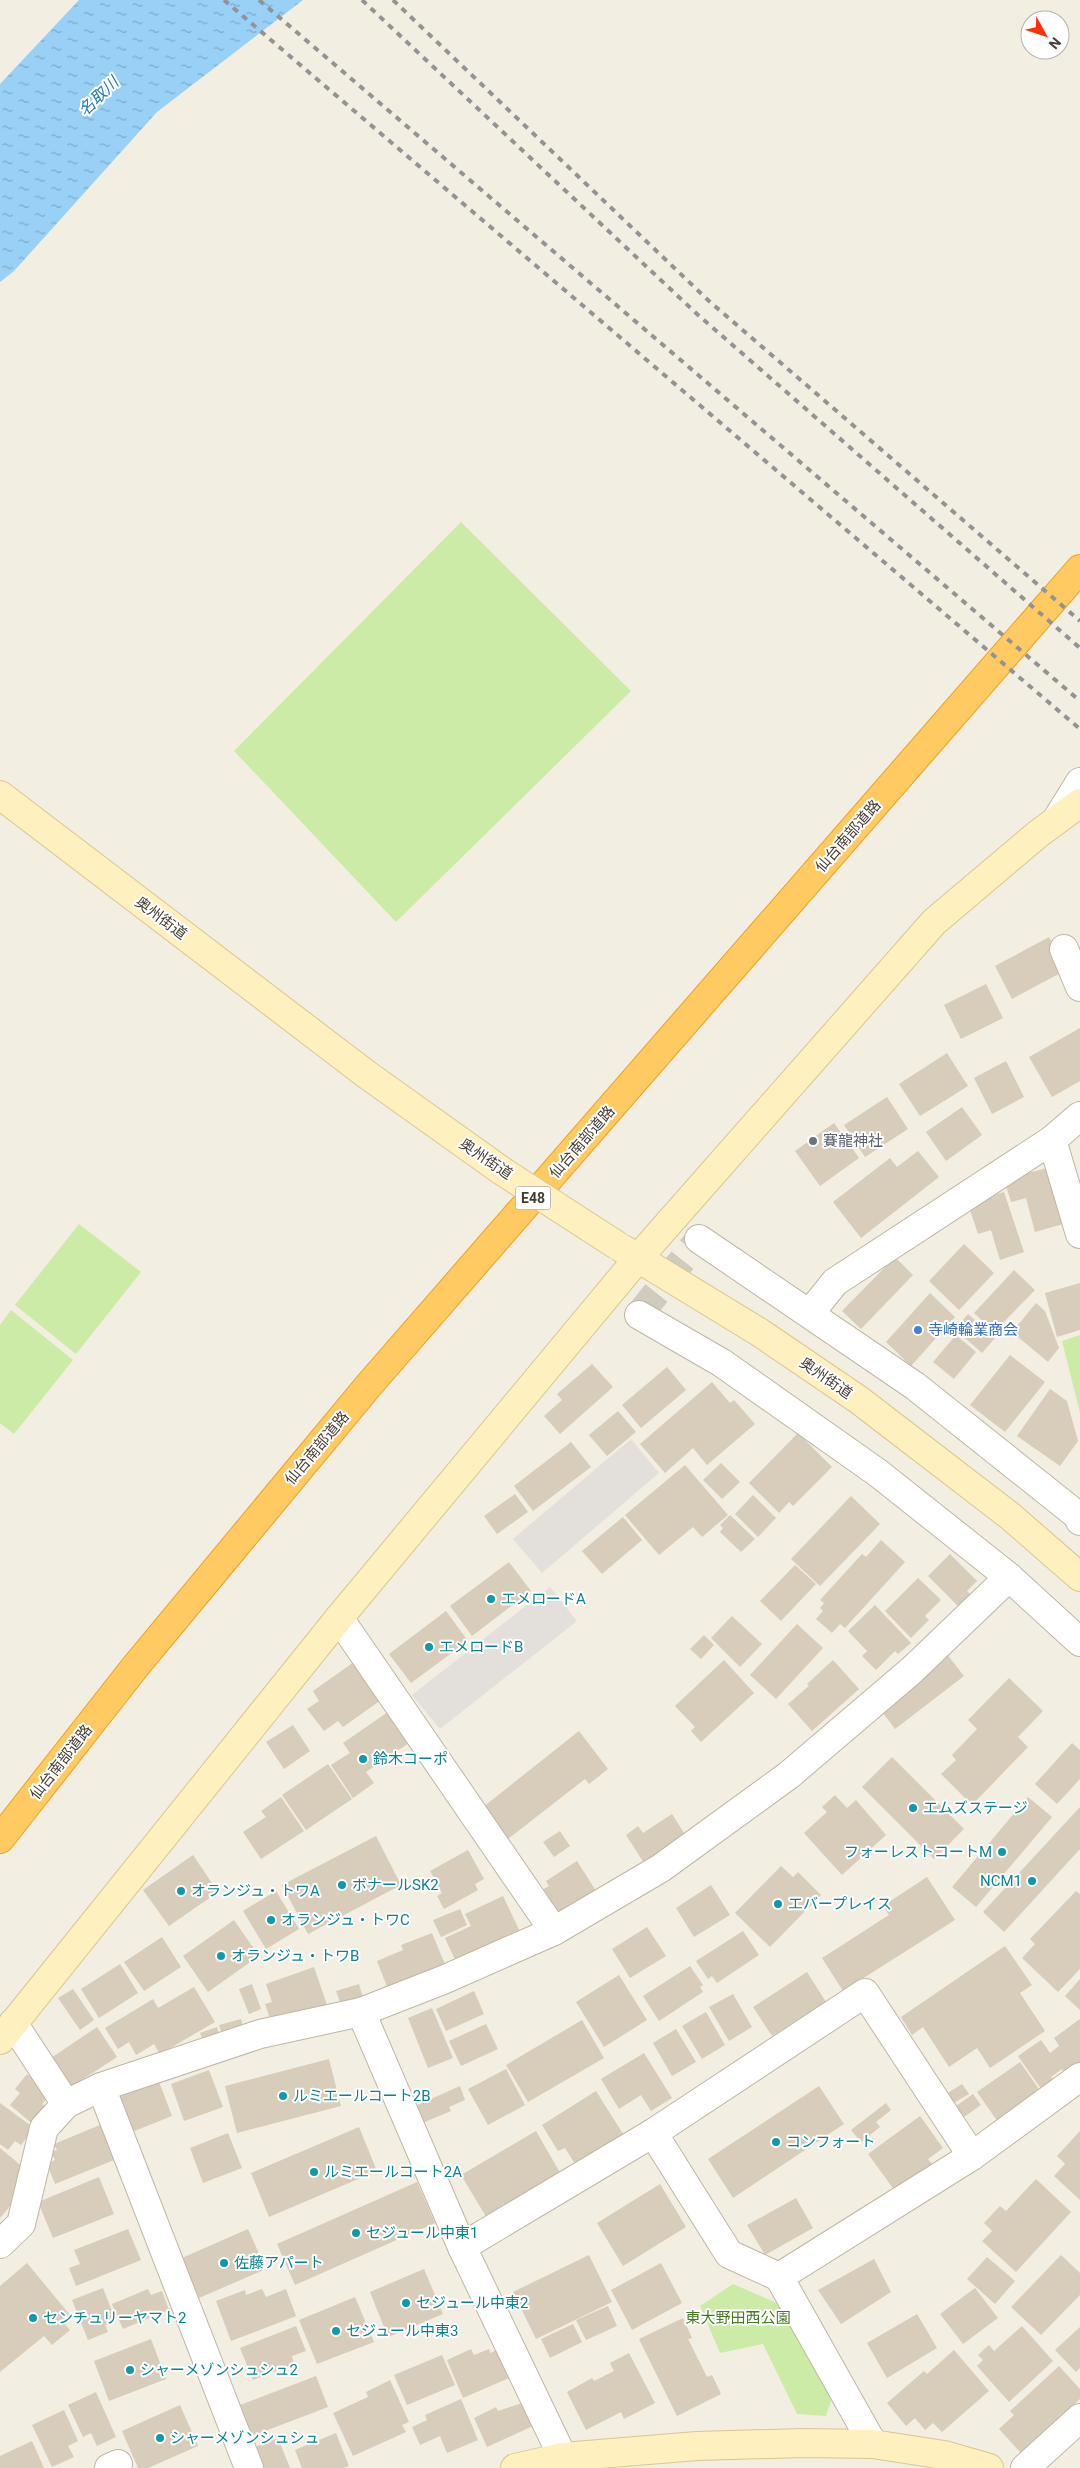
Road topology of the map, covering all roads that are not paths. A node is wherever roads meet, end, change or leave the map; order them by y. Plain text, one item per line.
1 (1080, 569) edge
2 (1080, 782) edge
3 (0, 795) edge
4 (1080, 803) edge
5 (1057, 819) junction
6 (1064, 949) dead end
7 (1080, 987) edge
8 (1080, 1116) edge
9 (1052, 1140) junction
10 (1080, 1234) edge
11 (699, 1239) dead end
12 (628, 1252) junction
13 (810, 1314) junction
14 (639, 1315) dead end
15 (1080, 1521) edge
16 (1078, 1571) edge
17 (1009, 1577) junction
18 (339, 1618) junction
19 (1080, 1642) edge
20 (0, 1839) edge
21 (554, 1931) junction
22 (361, 2012) junction
23 (6, 2032) edge
24 (1080, 2077) edge
25 (101, 2087) junction
26 (66, 2104) junction
27 (653, 2133) junction
28 (972, 2156) junction
29 (0, 2244) edge
30 (462, 2247) junction
31 (779, 2277) junction
32 (1080, 2418) edge
33 (873, 2444) junction
34 (565, 2462) edge
35 (249, 2468) edge
36 (515, 2468) edge
37 (989, 2468) edge
38 (1025, 2468) edge

1 - 20 highway, 仙台南部道路 / E48
2 - 5 street
3 - 12 street, 奥州街道, bridge
4 - 5 street
5 - 12 street
6 - 7 street
8 - 9 street
9 - 10 street
9 - 13 street
11 - 13 street
12 - 16 street, 奥州街道
12 - 18 street
13 - 15 street
14 - 17 street
17 - 19 street
17 - 21 street
18 - 21 street
18 - 23 street
21 - 22 street
22 - 25 street
22 - 30 street
23 - 26 street
24 - 28 street
25 - 26 street
25 - 35 street
26 - 29 street
27 - 28 street
27 - 30 street
27 - 31 street
28 - 31 street
30 - 34 street
31 - 33 street
32 - 38 street
33 - 34 street
33 - 37 street
34 - 36 street

